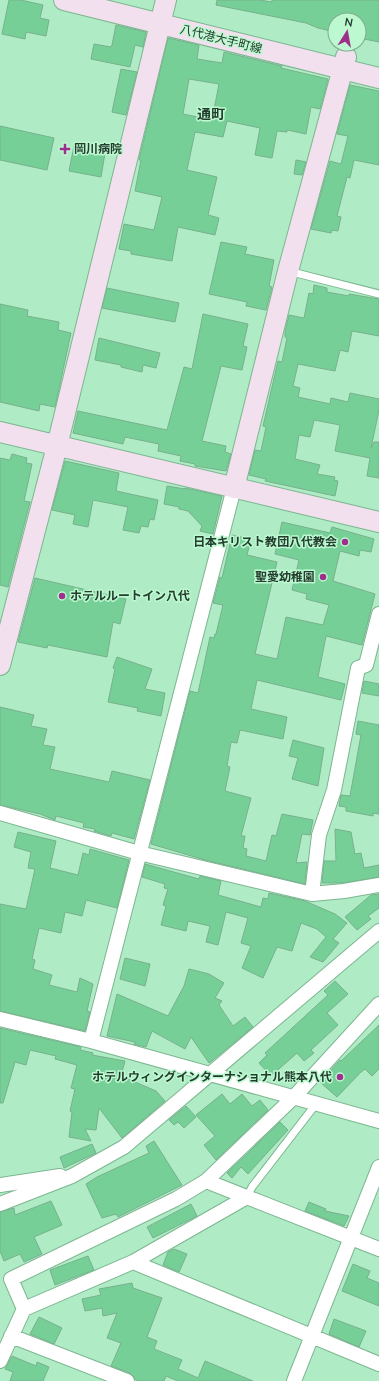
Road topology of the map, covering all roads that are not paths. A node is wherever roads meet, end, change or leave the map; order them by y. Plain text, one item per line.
1 (64, 0) edge
2 (116, 0) edge
3 (163, 12) edge
4 (344, 63) junction
5 (379, 65) edge
6 (379, 78) edge
7 (288, 271) junction
8 (379, 294) edge
9 (0, 432) edge
10 (57, 446) junction
11 (234, 488) junction
12 (379, 522) edge
13 (379, 614) edge
14 (0, 665) edge
15 (0, 814) edge
16 (139, 853) junction
17 (379, 885) edge
18 (312, 894) junction
19 (379, 931) edge
20 (379, 1004) edge
21 (0, 1019) edge
22 (91, 1041) junction
23 (212, 1074) junction
24 (294, 1097) junction
25 (316, 1104) junction
26 (379, 1121) edge
27 (379, 1167) edge
28 (72, 1176) junction
29 (206, 1181) junction
30 (0, 1185) edge
31 (247, 1197) junction
32 (0, 1204) edge
33 (351, 1238) junction
34 (379, 1249) edge
35 (133, 1262) junction
36 (24, 1309) junction
37 (11, 1336) junction
38 (312, 1337) junction
39 (0, 1361) edge
40 (379, 1364) edge
41 (128, 1381) edge
42 (294, 1381) edge

1 - 3 street, 八代港大手町線
2 - 3 street, 八代港大手町線
3 - 4 street, 八代港大手町線
3 - 10 street
4 - 5 street, 八代港大手町線
4 - 6 street, 八代港大手町線
4 - 7 street
7 - 8 lane
7 - 11 street
9 - 10 street
10 - 11 street
10 - 14 street
11 - 12 street
11 - 16 street
13 - 18 street
15 - 16 street
16 - 18 street
16 - 22 street
17 - 18 street
19 - 23 street
20 - 24 street
21 - 22 street
22 - 23 street
23 - 24 street
23 - 28 street
24 - 25 street
24 - 29 street
25 - 26 street
25 - 31 lane
27 - 33 street
28 - 30 street
28 - 32 street
29 - 31 street
29 - 36 street
31 - 33 street
31 - 35 street
33 - 34 street
33 - 38 street
35 - 36 street
35 - 38 street
36 - 37 street
37 - 39 street
37 - 41 street
38 - 40 street
38 - 42 street

